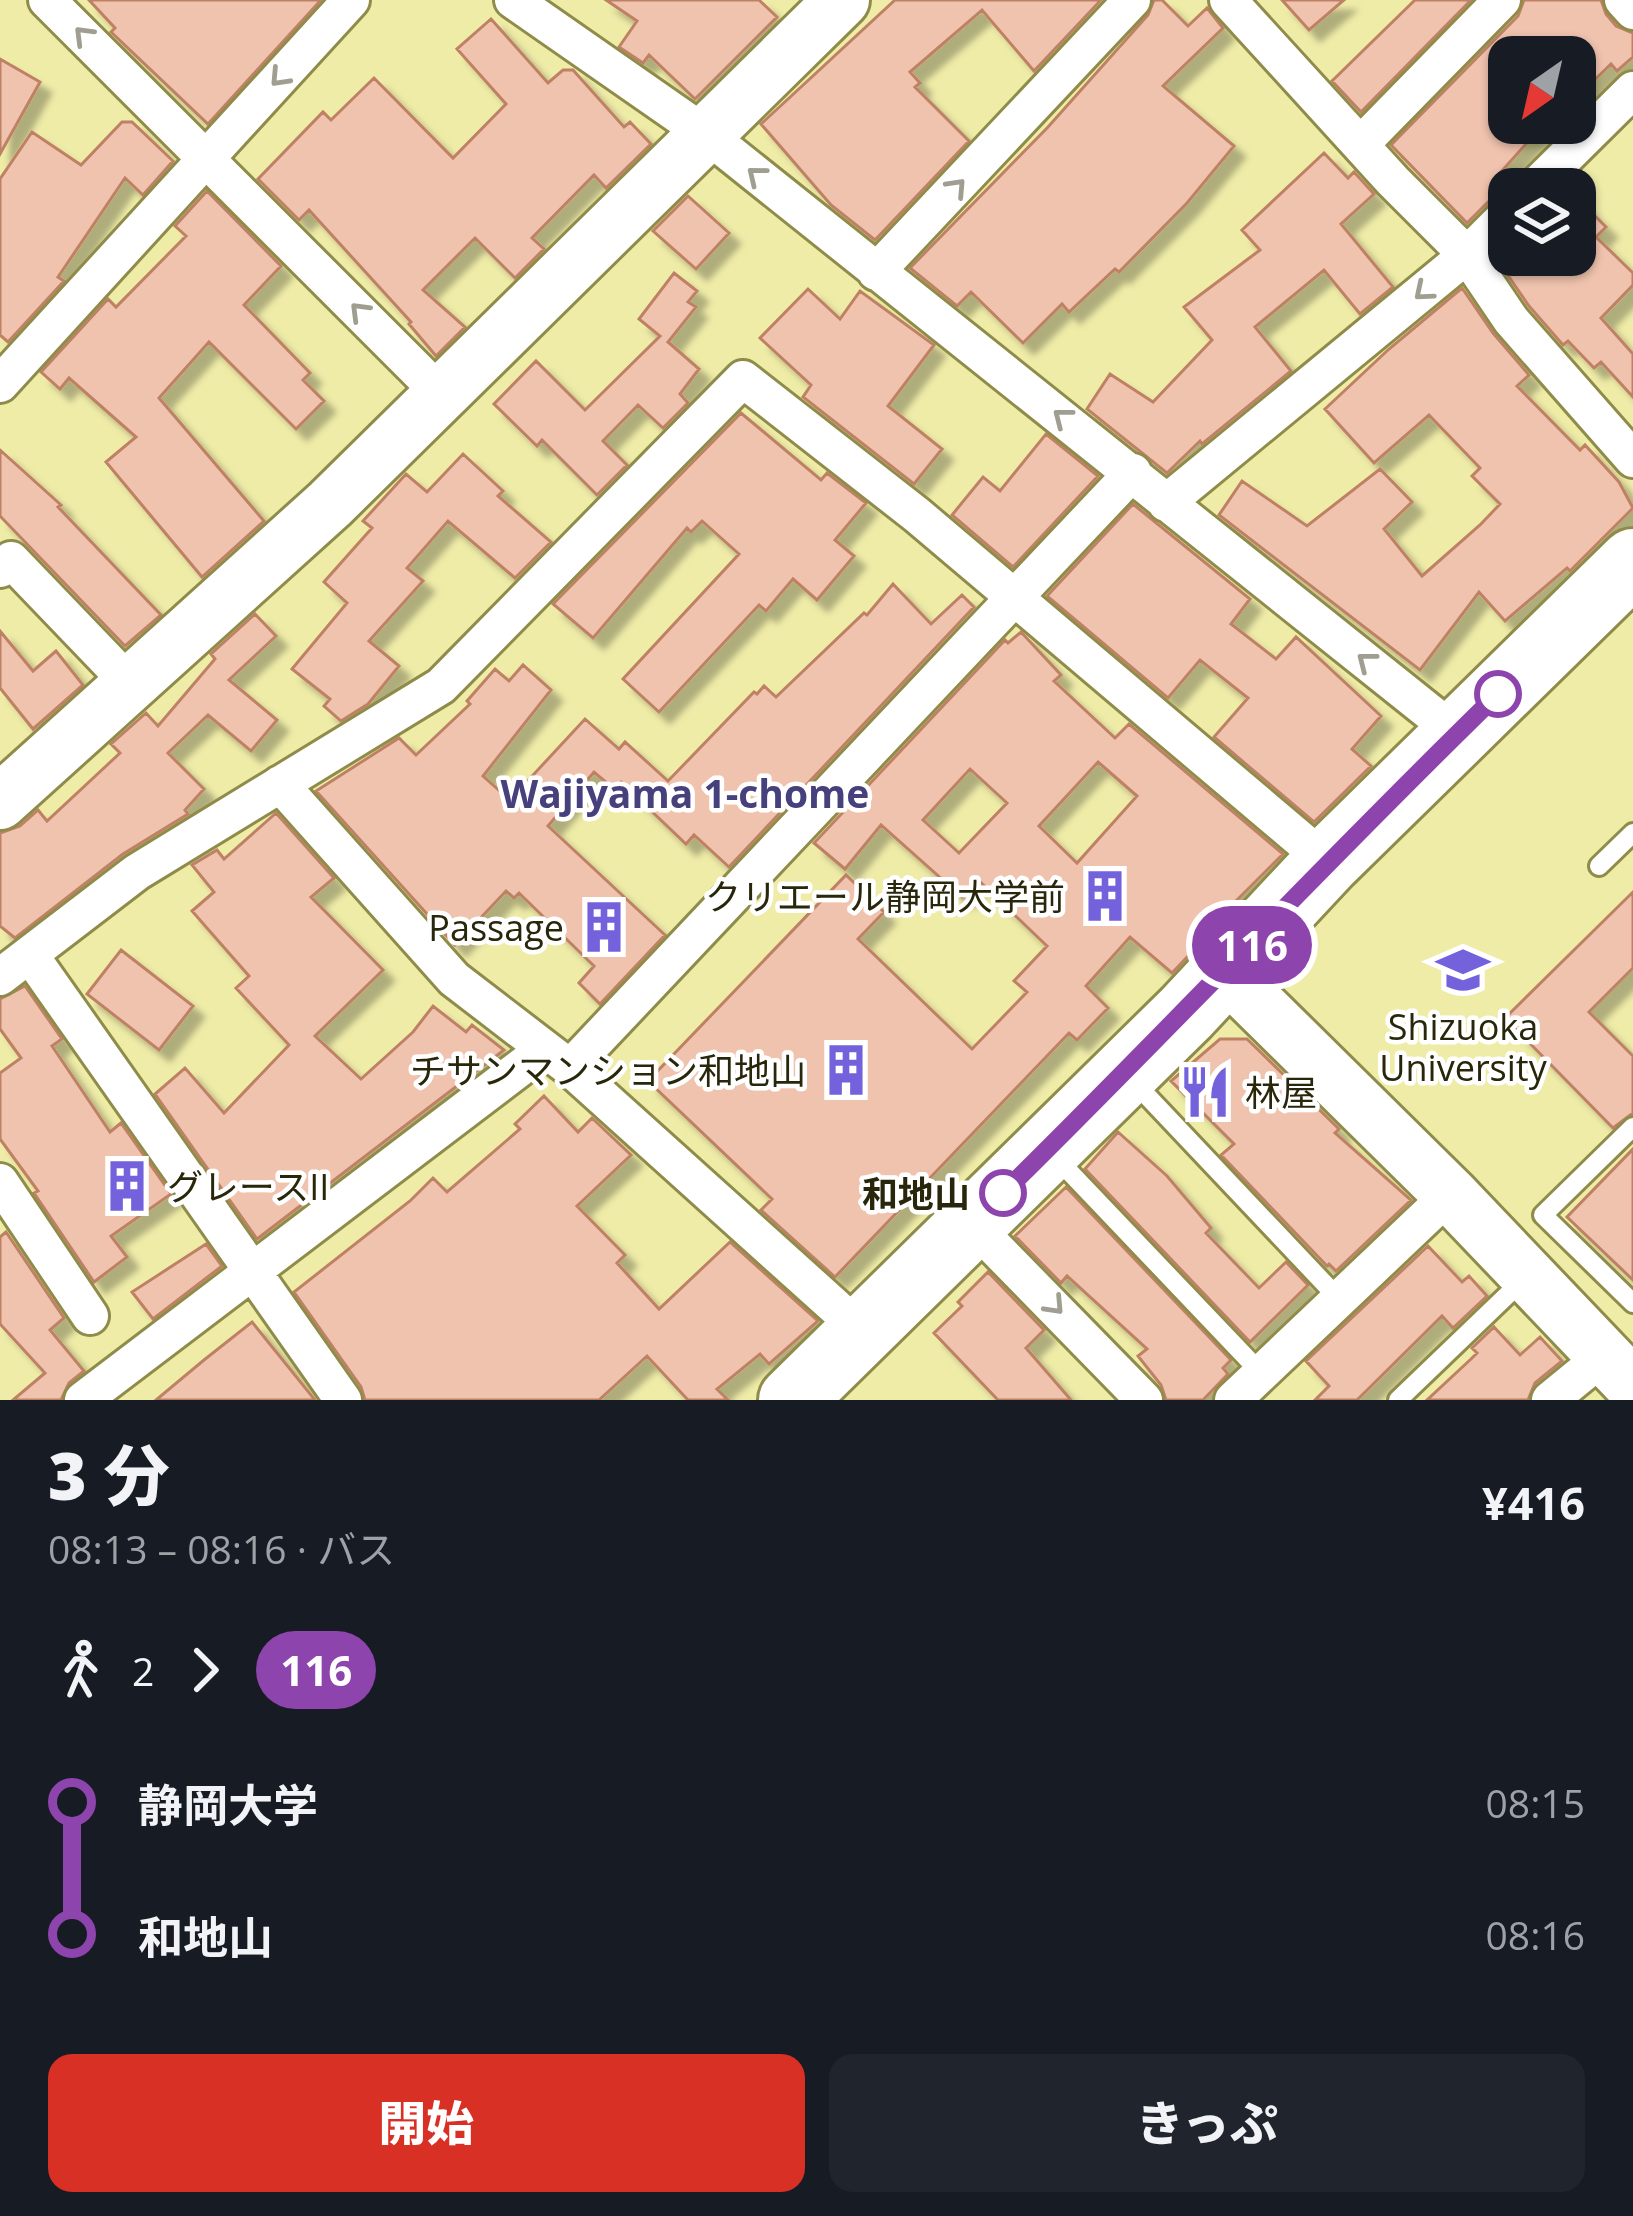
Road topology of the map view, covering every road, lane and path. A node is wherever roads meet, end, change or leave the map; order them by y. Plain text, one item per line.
1 (47, 0) edge
2 (351, 0) edge
3 (514, 0) edge
4 (842, 0) edge
5 (1132, 0) edge
6 (1228, 0) edge
7 (1502, 0) edge
8 (1623, 0) edge
9 (1633, 11) edge
10 (1633, 90) edge
11 (707, 135) junction
12 (1362, 143) junction
13 (206, 157) junction
14 (1554, 168) edge
15 (1488, 234) edge
16 (1467, 255) junction
17 (877, 272) junction
18 (0, 384) edge
19 (441, 394) junction
20 (1633, 459) edge
21 (1133, 472) junction
22 (1166, 503) junction
23 (1633, 562) edge
24 (0, 569) edge
25 (1015, 598) junction
26 (130, 685) junction
27 (1451, 740) junction
28 (280, 784) junction
29 (0, 802) edge
30 (1633, 833) edge
31 (1327, 862) junction
32 (1599, 866) dead end
33 (30, 955) junction
34 (1225, 972) junction
35 (0, 977) edge
36 (557, 1059) junction
37 (1125, 1073) junction
38 (1633, 1127) edge
39 (1063, 1165) dead end
40 (0, 1183) edge
41 (1450, 1194) junction
42 (972, 1224) junction
43 (249, 1270) junction
44 (1527, 1276) junction
45 (1341, 1301) junction
46 (1633, 1303) edge
47 (90, 1316) dead end
48 (862, 1331) junction
49 (1619, 1370) edge
50 (1262, 1374) junction
51 (82, 1400) edge
52 (343, 1400) edge
53 (792, 1400) edge
54 (1144, 1400) edge
55 (1233, 1400) edge
56 (1398, 1400) edge
57 (1550, 1400) edge

13 -> 1 street
2 -> 13 street
3 - 11 street
4 - 11 street
17 -> 5 street
6 - 12 street
7 - 12 street
8 - 9 street
10 - 14 street
17 -> 11 street
11 - 19 street
12 - 16 street
13 - 18 street
19 -> 13 street
15 - 16 street
16 - 20 street
16 -> 22 street
21 -> 17 street
19 - 26 street
21 - 22 street
21 - 25 street
27 -> 22 street
23 - 27 highway
24 - 26 street
25 - 28 street
25 - 31 street
25 - 36 street
26 - 29 street
27 - 31 highway
28 - 33 street
28 - 36 street
30 - 32 lane
31 - 34 highway
33 - 35 street
33 - 43 street
34 - 37 highway
34 - 41 street
36 - 43 street
36 - 48 street
37 - 42 highway
37 - 45 lane
38 - 46 lane
39 - 50 lane
40 - 47 street
41 - 44 street
41 - 45 street
42 - 48 highway
42 -> 54 street
43 - 51 street
43 - 52 street
44 - 49 street
44 - 56 lane
45 - 50 street
48 - 53 highway
49 - 57 street
50 - 55 street

